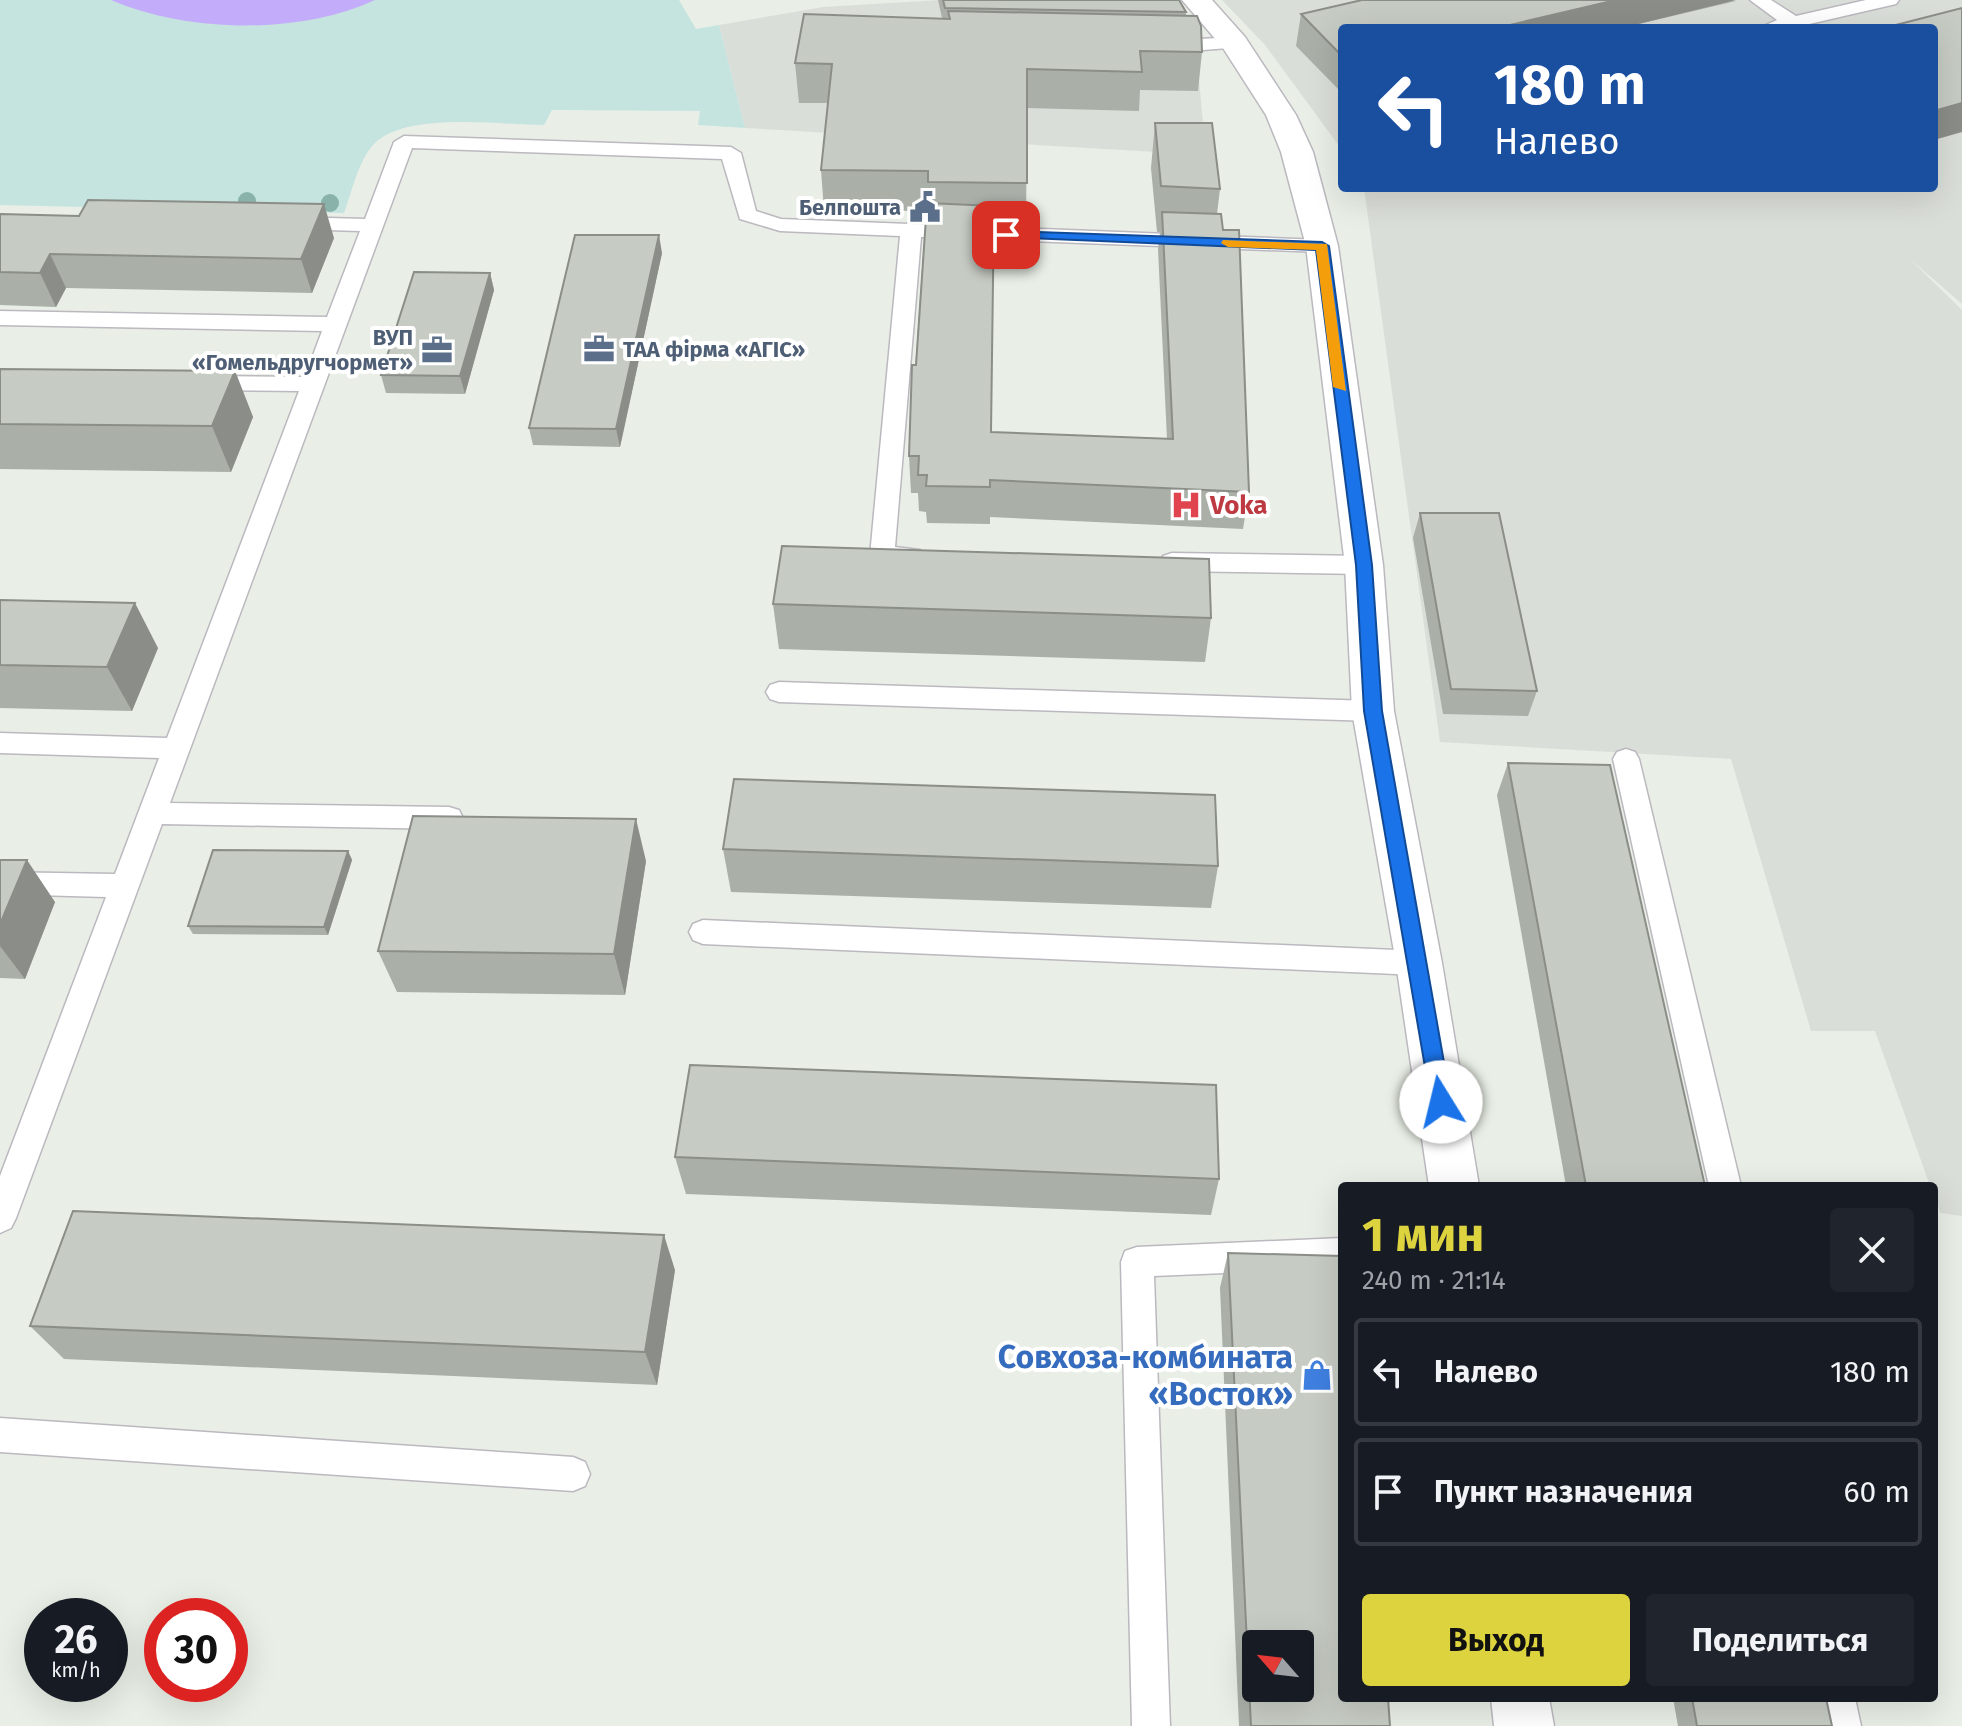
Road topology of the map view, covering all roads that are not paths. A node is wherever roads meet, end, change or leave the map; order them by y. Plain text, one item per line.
1 (1196, 0) edge
2 (1759, 0) edge
3 (1890, 0) edge
4 (1792, 22) junction
5 (1784, 24) edge
6 (1235, 43) junction
7 (1142, 46) edge
8 (264, 223) edge
9 (373, 225) junction
10 (911, 231) junction
11 (1322, 246) junction
12 (0, 318) edge
13 (336, 324) junction
14 (172, 383) edge
15 (313, 384) junction
16 (928, 557) edge
17 (1146, 561) edge
18 (1364, 565) junction
19 (779, 692) dead end
20 (1373, 711) junction
21 (0, 743) edge
22 (178, 748) junction
23 (1626, 759) dead end
24 (153, 813) junction
25 (478, 819) edge
26 (0, 883) edge
27 (126, 886) junction
28 (703, 932) dead end
29 (1419, 963) junction
30 (1453, 1182) edge
31 (1724, 1182) edge
32 (0, 1218) edge
33 (1338, 1253) edge
34 (0, 1435) edge
35 (573, 1474) dead end
36 (1521, 1702) edge
37 (1837, 1702) edge
38 (1151, 1726) edge
39 (1524, 1726) edge
40 (1842, 1726) edge

1 - 6 street
2 - 4 lane
3 - 4 lane
4 - 5 lane
6 - 7 lane
6 - 11 street
8 - 9 lane
9 - 10 lane
9 - 13 lane
10 - 11 lane
10 - 16 lane
11 - 18 street
12 - 13 lane
13 - 15 lane
14 - 15 lane
15 - 22 lane
17 - 18 lane
18 - 20 street
19 - 20 lane
20 - 29 street
21 - 22 lane
22 - 24 lane
23 - 31 lane
24 - 25 lane
24 - 27 lane
26 - 27 lane
27 - 32 lane
28 - 29 lane
29 - 30 street
33 - 38 lane
34 - 35 lane
36 - 39 street
37 - 40 lane

